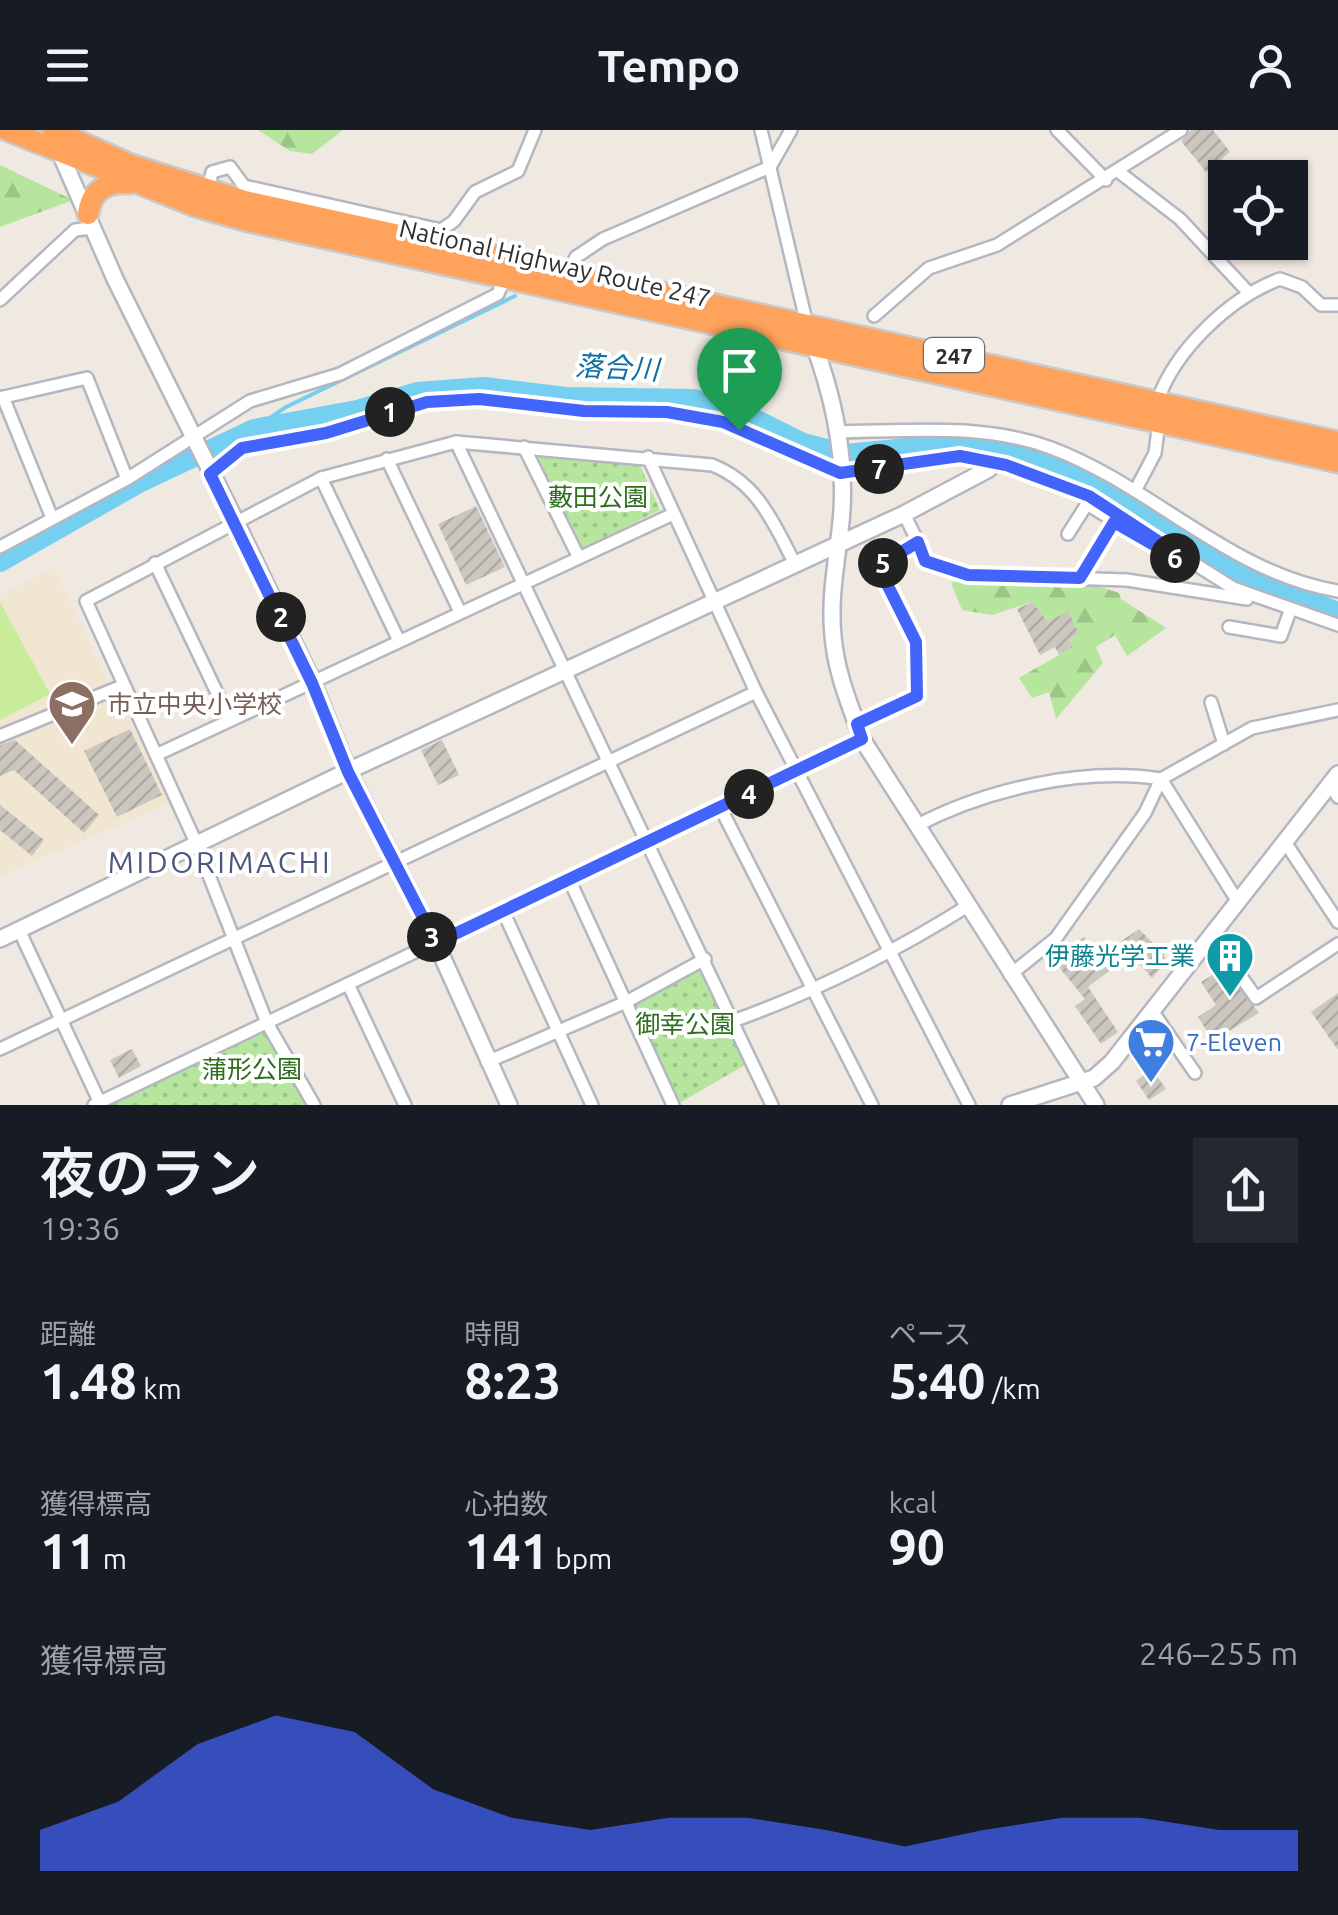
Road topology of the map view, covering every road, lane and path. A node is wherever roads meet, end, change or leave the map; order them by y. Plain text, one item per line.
1 (6, 130) edge
2 (52, 130) edge
3 (535, 130) edge
4 (761, 130) edge
5 (791, 130) edge
6 (1057, 130) edge
7 (1181, 130) edge
8 (59, 152) junction
9 (770, 167) junction
10 (1119, 172) junction
11 (1106, 180) junction
12 (137, 184) junction
13 (208, 190) junction
14 (91, 221) junction
15 (568, 271) junction
16 (505, 277) junction
17 (1247, 291) junction
18 (0, 300) edge
19 (1338, 305) edge
20 (874, 316) dead end
21 (807, 326) junction
22 (815, 348) junction
23 (1, 398) edge
24 (1158, 412) junction
25 (838, 432) junction
26 (192, 436) junction
27 (456, 442) junction
28 (1338, 442) edge
29 (524, 447) junction
30 (648, 457) junction
31 (387, 459) junction
32 (1338, 462) edge
33 (989, 469) dead end
34 (840, 470) junction
35 (210, 474) junction
36 (321, 478) junction
37 (126, 479) junction
38 (1135, 491) junction
39 (904, 514) junction
40 (671, 516) junction
41 (52, 518) junction
42 (236, 520) junction
43 (1114, 522) junction
44 (1068, 534) dead end
45 (918, 542) junction
46 (835, 544) junction
47 (0, 547) edge
48 (578, 556) junction
49 (1190, 562) junction
50 (155, 563) junction
51 (795, 564) junction
52 (1080, 578) junction
53 (522, 583) junction
54 (1338, 591) edge
55 (1262, 601) junction
56 (716, 602) junction
57 (1290, 611) junction
58 (460, 612) junction
59 (1338, 625) edge
60 (1229, 627) dead end
61 (399, 641) junction
62 (564, 673) junction
63 (312, 683) junction
64 (122, 686) junction
65 (756, 692) junction
66 (1211, 702) dead end
67 (1338, 710) edge
68 (230, 720) junction
69 (860, 731) junction
70 (0, 736) edge
71 (1224, 744) junction
72 (156, 755) junction
73 (606, 762) junction
74 (796, 771) junction
75 (348, 772) junction
76 (1161, 779) junction
77 (1335, 785) edge
78 (720, 808) junction
79 (916, 826) junction
80 (1285, 842) junction
81 (644, 844) junction
82 (197, 845) junction
83 (394, 862) junction
84 (569, 879) junction
85 (1338, 895) edge
86 (1238, 902) junction
87 (1326, 903) junction
88 (966, 907) junction
89 (503, 911) junction
90 (1338, 922) edge
91 (19, 930) junction
92 (1213, 936) junction
93 (235, 938) junction
94 (0, 939) edge
95 (436, 943) junction
96 (1336, 951) edge
97 (890, 955) junction
98 (705, 959) junction
99 (1010, 974) junction
100 (348, 984) junction
101 (812, 992) junction
102 (626, 1002) junction
103 (1154, 1012) junction
104 (60, 1021) junction
105 (733, 1021) junction
106 (267, 1023) junction
107 (558, 1032) junction
108 (0, 1049) edge
109 (487, 1062) junction
110 (1196, 1073) dead end
111 (1080, 1081) junction
112 (98, 1104) edge
113 (1018, 1104) edge
114 (314, 1105) edge
115 (405, 1105) edge
116 (509, 1105) edge
117 (592, 1105) edge
118 (672, 1105) edge
119 (772, 1105) edge
120 (872, 1105) edge
121 (969, 1105) edge
122 (1096, 1105) edge

1 - 8 highway, National Highway Route 247 / 247
2 - 8 street
2 - 13 highway, National Highway Route 247 / 247
3 - 13 street
4 - 9 street
5 - 9 street
6 - 11 street
7 - 10 street
8 - 12 highway, National Highway Route 247 / 247
8 - 14 street
9 - 15 street
9 - 21 street
10 - 11 street
10 - 17 street
11 - 20 street
12 - 14 highway
12 - 16 highway, National Highway Route 247 / 247
13 - 15 highway, National Highway Route 247 / 247
14 - 18 street
14 - 26 street
15 - 21 highway, National Highway Route 247 / 247
16 - 22 highway, National Highway Route 247 / 247
16 - 26 street
17 - 19 street
17 - 24 street
21 - 22 street
21 - 24 highway, National Highway Route 247 / 247
22 - 24 highway, National Highway Route 247 / 247
22 - 25 street
23 - 37 street
23 - 41 street
24 - 28 highway, National Highway Route 247 / 247
24 - 32 highway, National Highway Route 247 / 247
24 - 38 street
25 - 34 street
25 - 38 street
26 - 35 street
26 - 37 street
27 - 29 street
27 - 31 street
27 - 53 street
29 - 30 street
29 - 48 street
30 - 40 street
30 - 51 street
31 - 36 street
31 - 58 street
33 - 39 street
34 - 35 street
34 - 46 street
34 - 49 street
35 - 42 street
36 - 42 street
36 - 61 street
37 - 41 street
38 - 54 street
39 - 45 street
39 - 46 street
40 - 48 street
40 - 56 street
41 - 47 street
42 - 50 street
42 - 63 street
43 - 44 street
43 - 49 street
43 - 52 street
45 - 52 street
45 - 69 street
46 - 51 street
46 - 69 street
48 - 53 street
49 - 55 street
50 - 64 street
50 - 68 street
51 - 56 street
52 - 55 street
53 - 58 street
53 - 62 street
55 - 57 street
56 - 62 street
56 - 65 street
57 - 59 street
57 - 60 street
58 - 61 street
61 - 63 street
62 - 73 street
62 - 75 street
63 - 68 street
63 - 75 street
64 - 70 street
64 - 72 street
65 - 73 street
65 - 74 street
66 - 71 street
67 - 71 street
68 - 72 street
69 - 74 street
69 - 79 street
71 - 76 street
72 - 82 street
73 - 81 street
73 - 83 street
74 - 78 street
74 - 97 street
75 - 82 street
75 - 83 street
76 - 79 street
76 - 86 street
76 - 99 street
77 - 80 street
78 - 81 street
78 - 101 street
79 - 88 street
80 - 86 street
80 - 87 street
81 - 84 street
81 - 98 street
82 - 91 street
82 - 93 street
83 - 93 street
83 - 95 street
84 - 89 street
84 - 102 street
85 - 87 street
86 - 92 street
87 - 90 street
88 - 97 street
88 - 99 street
89 - 95 street
89 - 107 street
91 - 94 street
91 - 104 street
92 - 96 street
92 - 103 street
93 - 104 street
93 - 106 street
95 - 100 street
95 - 109 street
97 - 101 street
97 - 121 street
98 - 102 street
98 - 105 street
99 - 111 street
100 - 106 street
100 - 115 street
101 - 105 street
101 - 120 street
102 - 107 street
102 - 118 street
103 - 110 street
103 - 111 street
104 - 108 street
104 - 112 street
105 - 119 street
106 - 112 street
106 - 114 street
107 - 109 street
107 - 117 street
109 - 116 street
111 - 113 street
111 - 122 street

